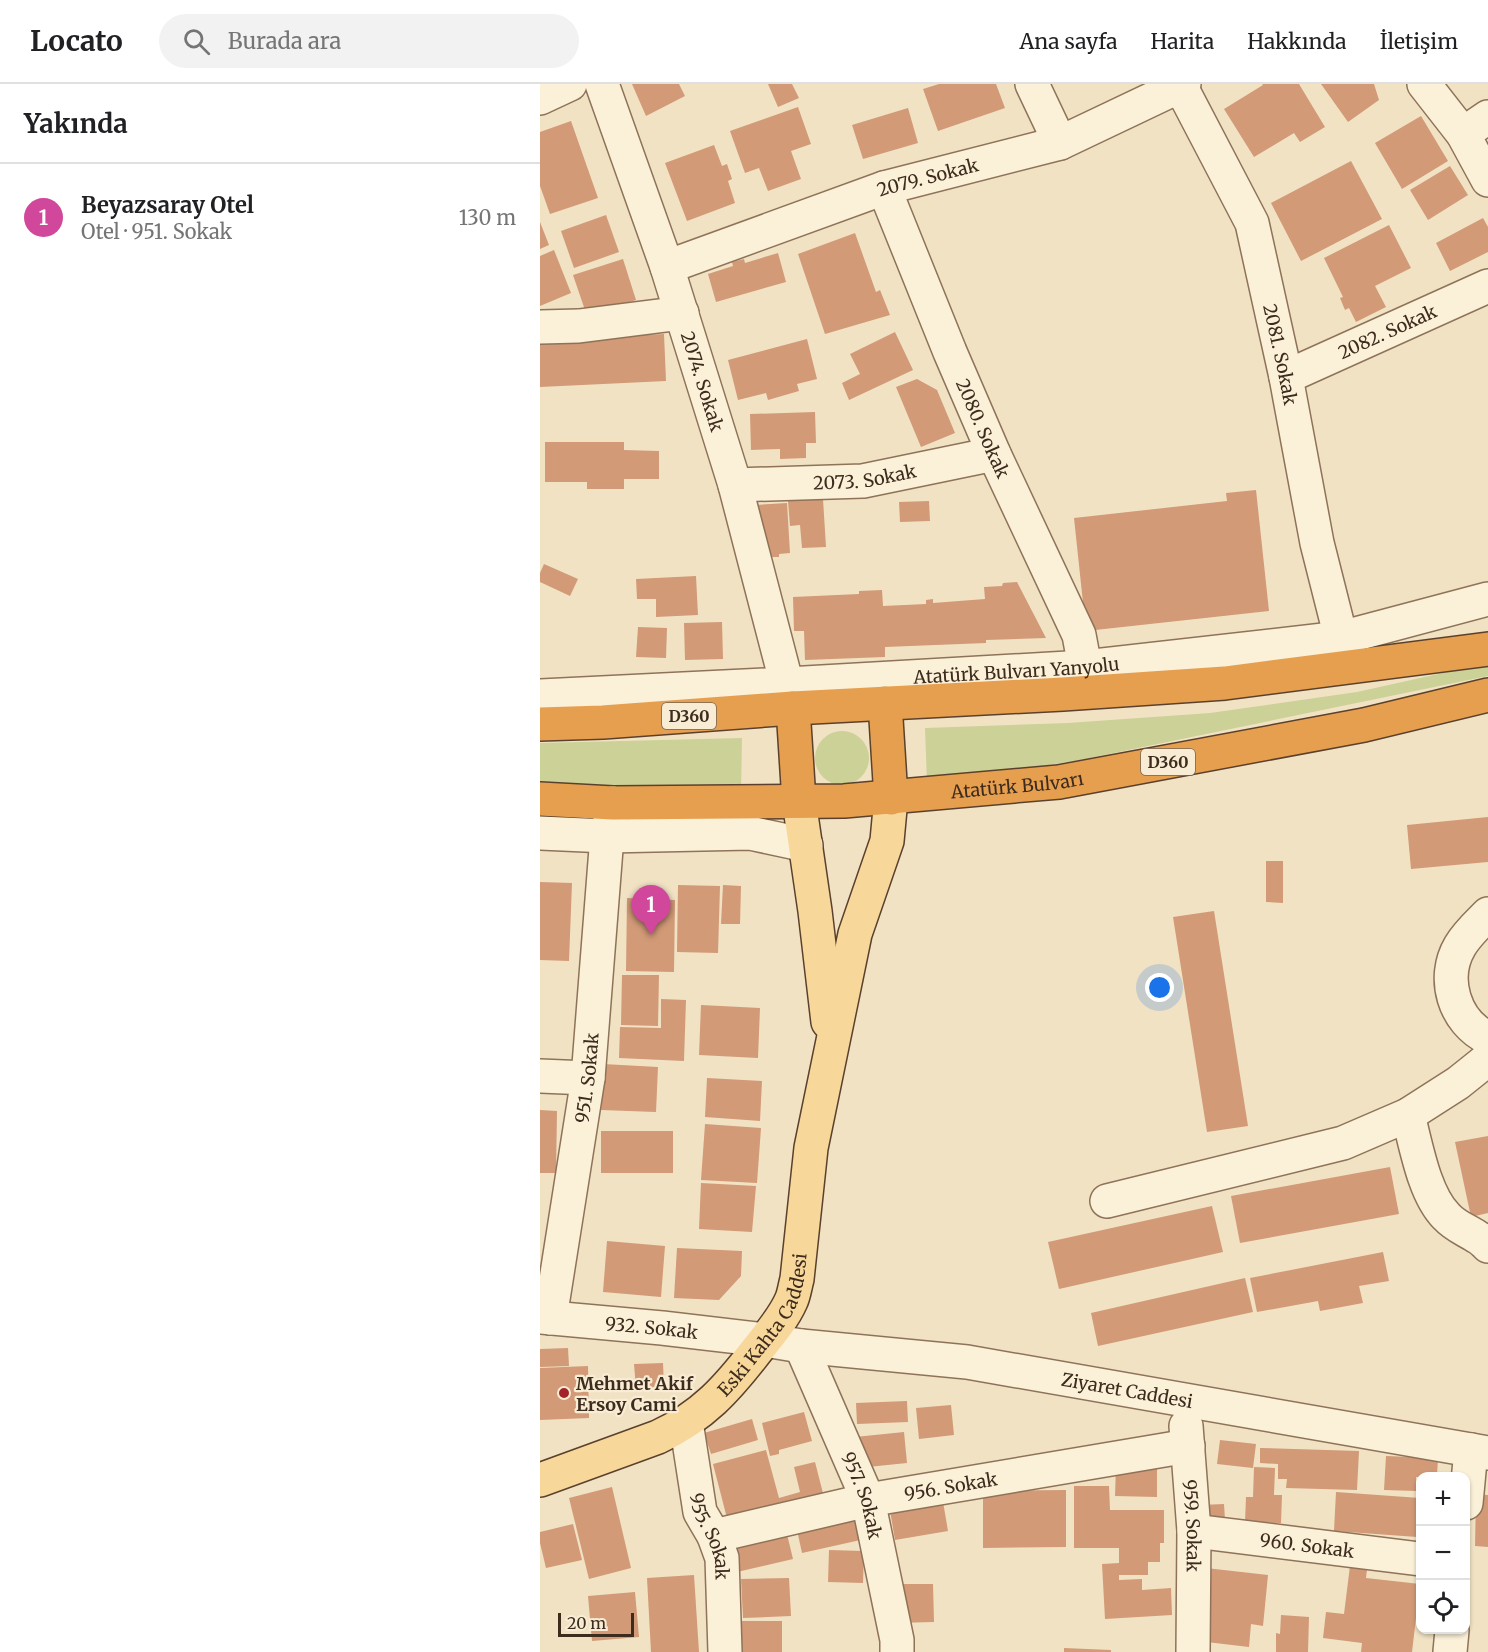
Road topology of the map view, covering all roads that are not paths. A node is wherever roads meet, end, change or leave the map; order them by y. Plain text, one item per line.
1 (570, 84) edge
2 (602, 84) edge
3 (1032, 84) edge
4 (1424, 84) edge
5 (1182, 86) edge
6 (540, 98) edge
7 (1475, 125) edge
8 (1060, 143) junction
9 (1488, 180) edge
10 (884, 188) junction
11 (667, 267) junction
12 (1488, 286) edge
13 (682, 313) junction
14 (540, 327) edge
15 (1286, 377) junction
16 (994, 454) junction
17 (735, 485) junction
18 (1488, 599) edge
19 (1341, 638) junction
20 (1488, 649) edge
21 (1085, 667) junction
22 (1488, 694) edge
23 (540, 696) edge
24 (790, 696) junction
25 (885, 703) junction
26 (540, 724) edge
27 (891, 798) junction
28 (540, 799) edge
29 (799, 801) junction
30 (613, 803) junction
31 (540, 833) edge
32 (608, 836) junction
33 (806, 845) junction
34 (1488, 914) edge
35 (1488, 1038) edge
36 (831, 1053) junction
37 (1488, 1059) edge
38 (540, 1076) edge
39 (588, 1078) junction
40 (1408, 1115) junction
41 (1107, 1201) dead end
42 (1488, 1246) edge
43 (545, 1318) edge
44 (765, 1340) junction
45 (801, 1346) junction
46 (1184, 1401) junction
47 (686, 1422) junction
48 (1188, 1446) junction
49 (1480, 1451) edge
50 (540, 1480) edge
51 (1470, 1488) edge
52 (868, 1500) junction
53 (1194, 1531) junction
54 (714, 1536) junction
55 (1416, 1559) edge
56 (1452, 1634) edge
57 (725, 1652) edge
58 (897, 1652) edge
59 (1193, 1652) edge
60 (1450, 1652) edge

1 - 6 street
2 - 11 street, 2074. Sokak
3 - 8 street
4 - 7 street
5 - 8 street, 2079. Sokak
5 - 15 street, 2081. Sokak
7 - 9 street
8 - 10 street, 2079. Sokak
10 - 11 street, 2079. Sokak
10 - 16 street, 2080. Sokak
11 - 13 street, 2074. Sokak
12 - 15 street, 2082. Sokak
13 - 14 street
13 - 17 street, 2074. Sokak
15 - 19 street, 2081. Sokak
16 - 17 street, 2073. Sokak
16 - 21 street, 2080. Sokak
17 - 24 street, 2074. Sokak
18 - 19 street, Atatürk Bulvarı Yanyolu
19 - 21 street, Atatürk Bulvarı Yanyolu
20 - 25 highway, D360
21 - 24 street, Atatürk Bulvarı Yanyolu
22 - 27 highway, Atatürk Bulvarı / D360
23 - 24 street, Atatürk Bulvarı Yanyolu
24 - 25 highway, D360
24 - 26 highway, D360
24 - 29 highway
25 - 27 highway
27 - 29 highway, Atatürk Bulvarı / D360
27 - 36 main road, Eski Kahta Caddesi
28 - 30 highway, Atatürk Bulvarı / D360
29 - 30 highway, Atatürk Bulvarı / D360
29 - 33 main road
30 - 32 street, 951. Sokak
31 - 32 street
32 - 33 street
32 - 39 street, 951. Sokak
33 - 36 main road
34 - 35 street
36 - 44 main road, Eski Kahta Caddesi
37 - 40 street
38 - 39 street
39 - 43 street, 951. Sokak
40 - 41 street
40 - 42 street
43 - 44 street, 932. Sokak
44 - 45 street, Ziyaret Caddesi
44 - 47 main road, Eski Kahta Caddesi
45 - 46 street, Ziyaret Caddesi
45 - 52 street, 957. Sokak
46 - 48 street, 959. Sokak
46 - 49 street, Ziyaret Caddesi
47 - 50 main road, Eski Kahta Caddesi
47 - 54 street, 955. Sokak
48 - 52 street, 956. Sokak
48 - 53 street, 959. Sokak
49 - 51 street
52 - 54 street, 956. Sokak
52 - 58 street, 957. Sokak
53 - 55 street, 960. Sokak
53 - 59 street, 959. Sokak
54 - 57 street, 955. Sokak
56 - 60 street

